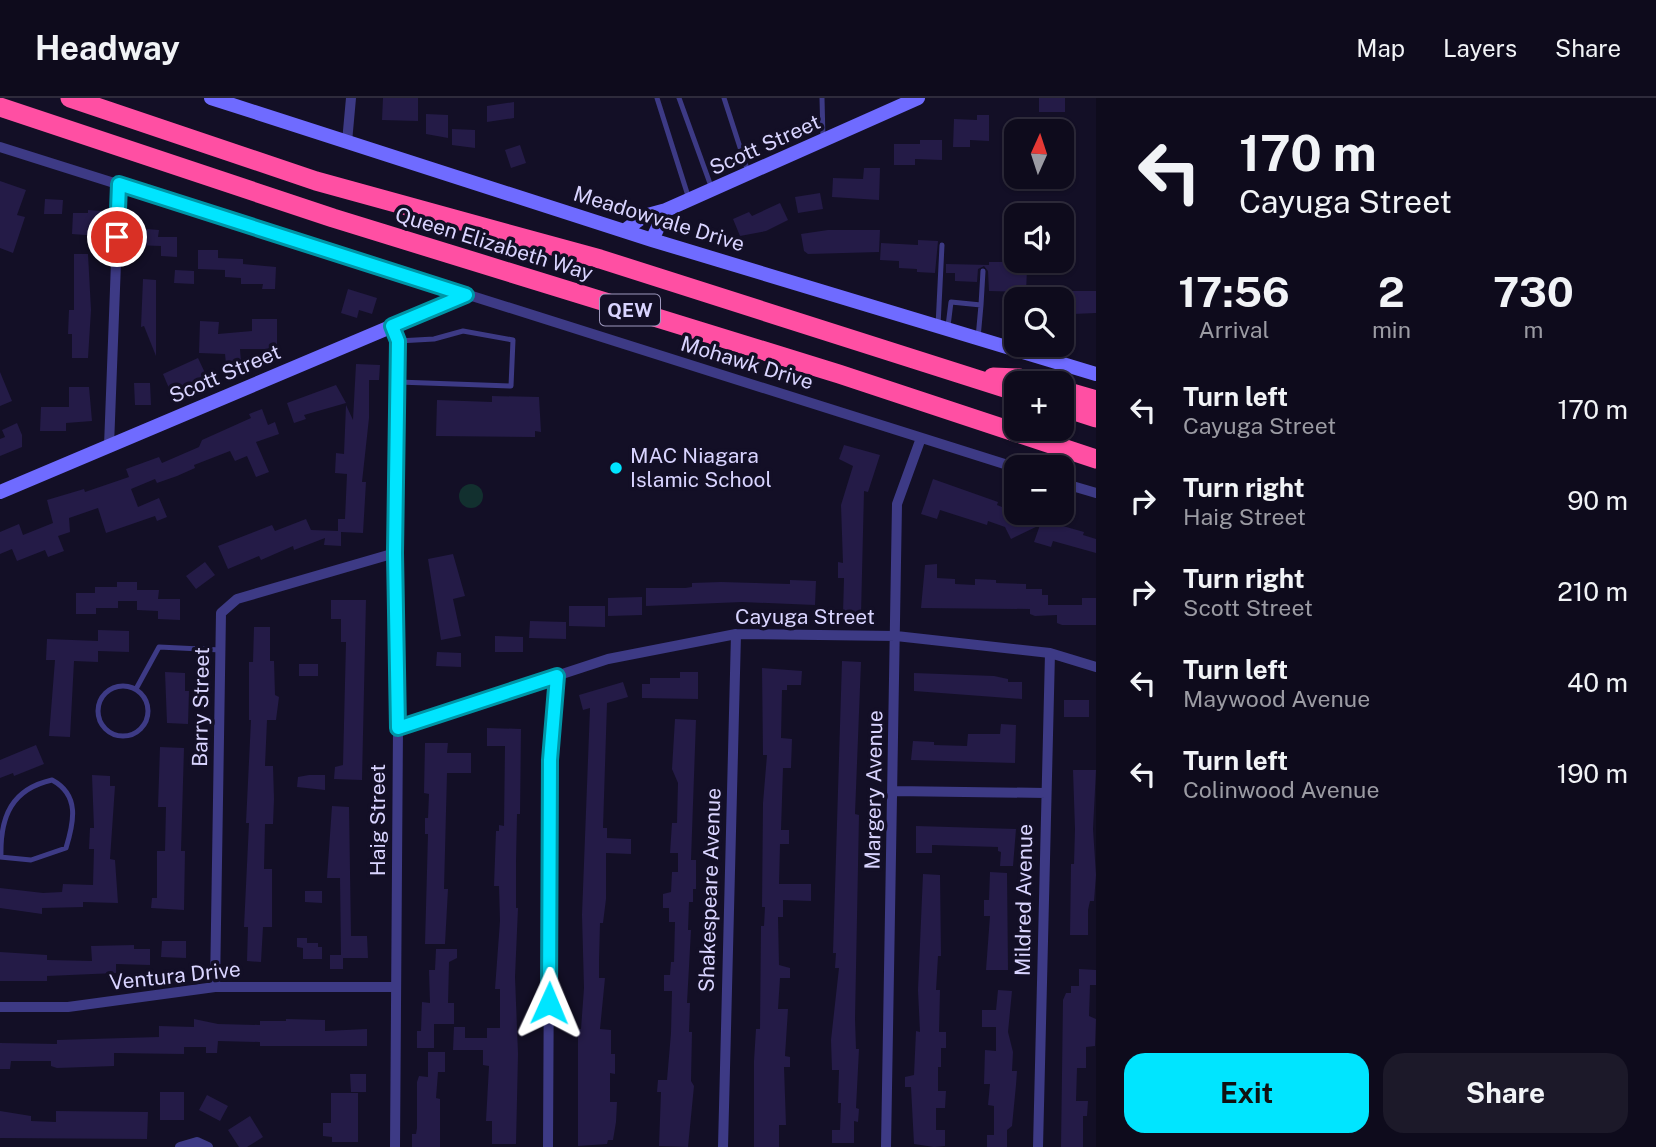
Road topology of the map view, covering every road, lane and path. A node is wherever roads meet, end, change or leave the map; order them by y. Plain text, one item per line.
1 (70, 98) edge
2 (211, 98) edge
3 (351, 98) edge
4 (657, 98) edge
5 (679, 98) edge
6 (724, 98) edge
7 (822, 98) edge
8 (918, 98) edge
9 (0, 107) edge
10 (0, 117) edge
11 (347, 142) junction
12 (823, 142) junction
13 (0, 148) edge
14 (749, 176) junction
15 (119, 184) junction
16 (713, 192) junction
17 (284, 202) junction
18 (690, 202) junction
19 (666, 211) junction
20 (624, 231) junction
21 (652, 240) junction
22 (942, 245) dead end
23 (983, 271) dead end
24 (466, 295) junction
25 (981, 305) junction
26 (392, 326) junction
27 (943, 328) junction
28 (978, 338) junction
29 (398, 341) junction
30 (1096, 374) edge
31 (968, 377) junction
32 (1004, 378) edge
33 (398, 382) junction
34 (1004, 388) edge
35 (1074, 394) edge
36 (1096, 400) edge
37 (1074, 411) edge
38 (1096, 418) edge
39 (920, 438) junction
40 (109, 446) junction
41 (1096, 459) edge
42 (1004, 464) edge
43 (1074, 487) edge
44 (0, 492) edge
45 (1096, 494) edge
46 (395, 553) junction
47 (736, 634) junction
48 (897, 636) junction
49 (221, 650) junction
50 (1050, 653) junction
51 (1096, 667) edge
52 (557, 676) junction
53 (136, 689) junction
54 (398, 728) junction
55 (893, 791) junction
56 (1046, 793) junction
57 (1, 856) edge
58 (215, 987) junction
59 (396, 987) junction
60 (0, 1007) edge
61 (180, 1147) edge
62 (208, 1147) edge
63 (395, 1147) edge
64 (548, 1147) edge
65 (723, 1147) edge
66 (886, 1147) edge
67 (1038, 1147) edge

1 - 31 highway, Queen Elizabeth Way / QEW
2 - 11 street, Meadowvale Drive
3 - 11 street
4 - 18 lane
5 - 16 lane
6 - 14 lane
7 - 12 lane
8 - 12 street, Scott Street
9 - 17 highway, Queen Elizabeth Way / QEW
10 - 17 highway
11 - 20 street, Meadowvale Drive
12 - 14 street, Scott Street
13 - 15 street, Mohawk Drive
14 - 16 street, Scott Street
15 - 24 street, Mohawk Drive
15 - 40 street
16 - 18 street, Scott Street
17 - 41 highway, Queen Elizabeth Way / QEW
18 - 19 street, Scott Street
19 - 20 street, Scott Street
19 - 21 street
20 - 21 street, Meadowvale Drive
21 - 27 street, Meadowvale Drive
22 - 27 lane
23 - 25 lane
24 - 26 street, Scott Street
24 - 39 street, Mohawk Drive
25 - 27 lane
25 - 28 lane
26 - 29 street, Haig Street
26 - 40 street, Scott Street
27 - 28 street, Meadowvale Drive
28 - 30 street, Meadowvale Drive
29 - 33 street, Haig Street
29 - 33 lane
31 - 32 highway
31 - 34 highway, Queen Elizabeth Way / QEW
33 - 46 street, Haig Street
35 - 36 highway
37 - 38 highway
39 - 42 street, Mohawk Drive
39 - 48 street, Margery Avenue
40 - 44 street, Scott Street
43 - 45 street
46 - 49 street, Barry Street
46 - 54 street, Haig Street
47 - 48 street, Cayuga Street
47 - 52 street, Cayuga Street
47 - 65 street, Shakespeare Avenue
48 - 50 street, Cayuga Street
48 - 55 street, Margery Avenue
49 - 53 lane
49 - 58 street, Barry Street
50 - 51 street, Cayuga Street
50 - 56 street, Mildred Avenue
52 - 54 street, Cayuga Street
52 - 64 street
53 - 53 lane
54 - 59 street, Haig Street
55 - 56 street
55 - 66 street, Margery Avenue
56 - 67 street, Mildred Avenue
57 - 57 lane
58 - 59 street, Ventura Drive
58 - 60 street, Ventura Drive
59 - 63 street, Haig Street
61 - 62 street

